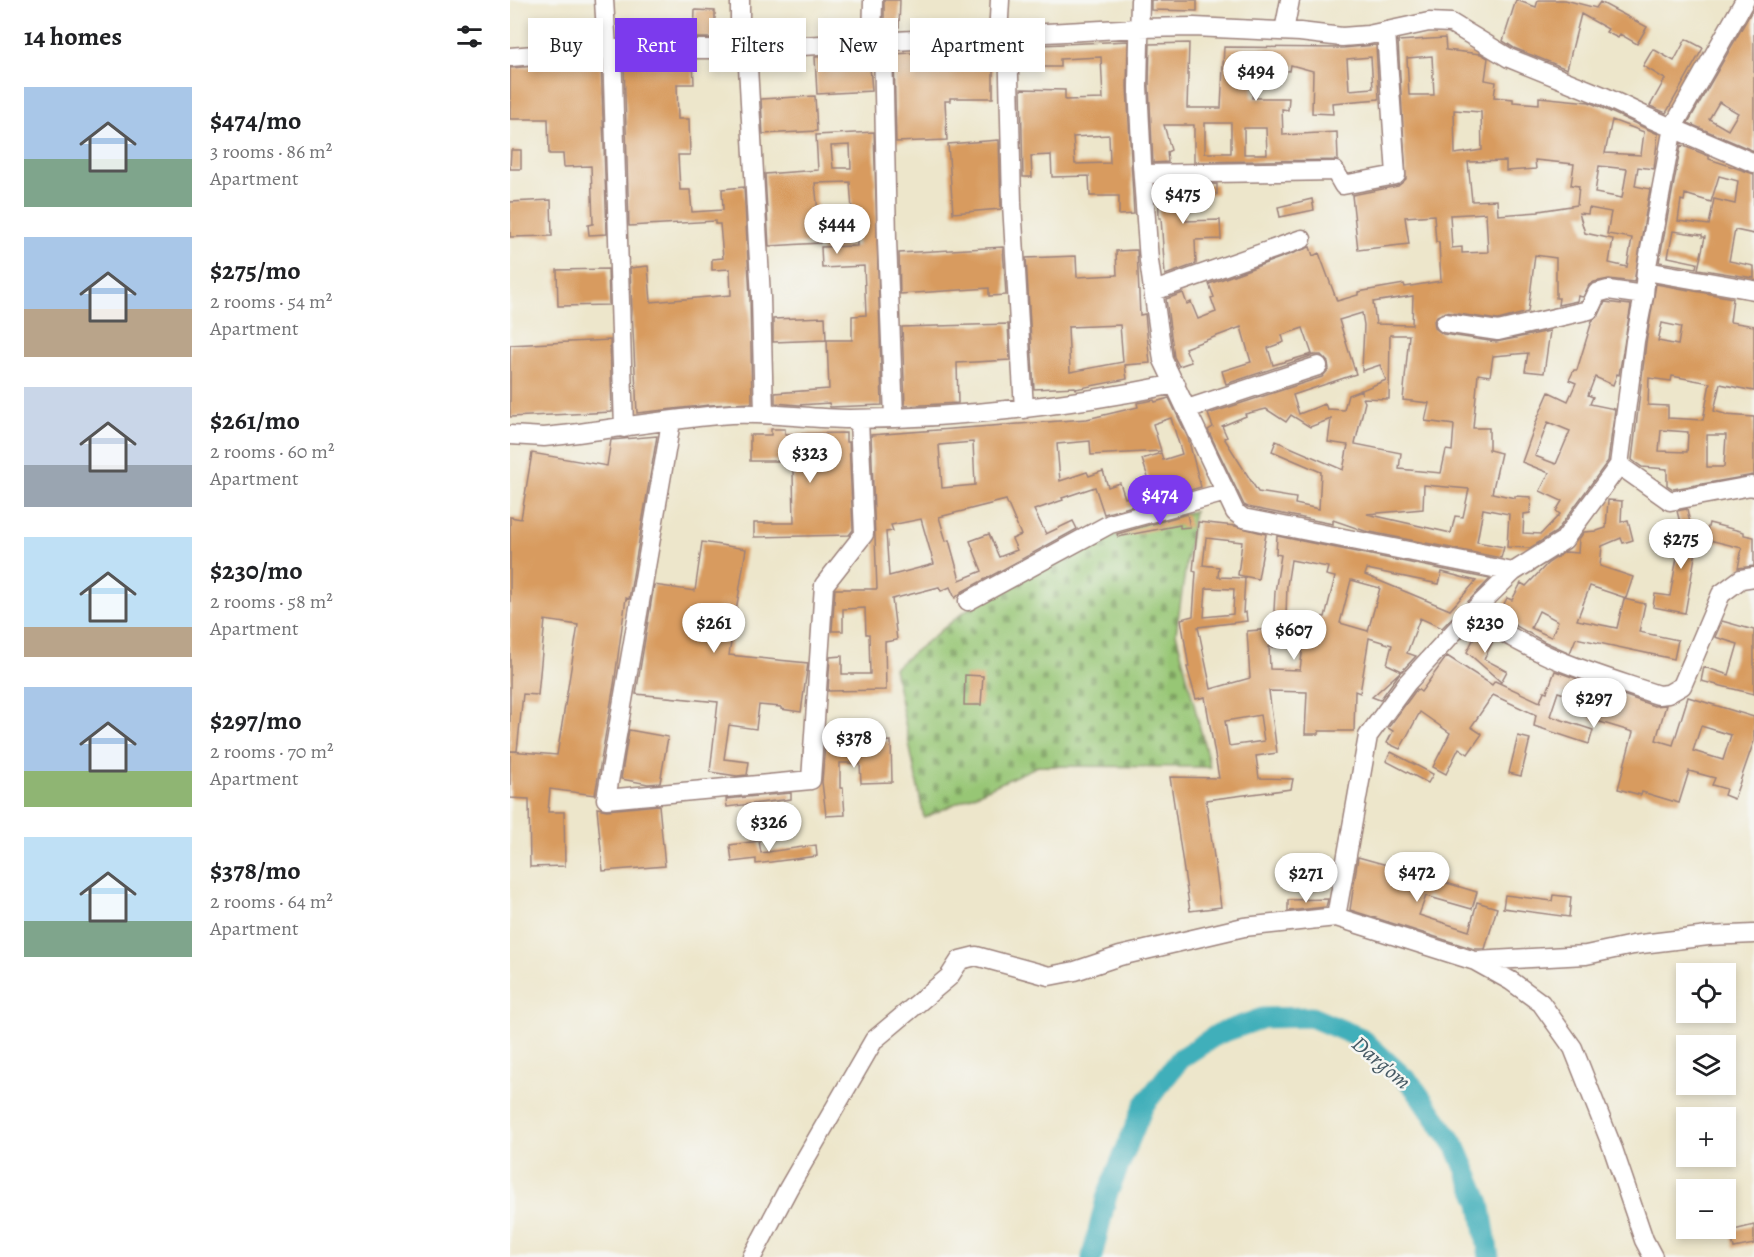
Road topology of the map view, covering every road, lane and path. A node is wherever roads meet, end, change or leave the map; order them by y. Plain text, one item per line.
1 (604, 0) edge
2 (740, 0) edge
3 (873, 0) edge
4 (1000, 0) edge
5 (1140, 0) edge
6 (1290, 0) edge
7 (1748, 5) edge
8 (740, 18) edge
9 (875, 18) edge
10 (1002, 18) edge
11 (1139, 28) junction
12 (1386, 31) junction
13 (1284, 32) junction
14 (1045, 34) edge
15 (610, 49) junction
16 (709, 49) edge
17 (510, 57) edge
18 (748, 72) edge
19 (879, 72) edge
20 (1005, 72) edge
21 (1673, 127) junction
22 (1754, 163) edge
23 (1143, 174) junction
24 (1302, 239) dead end
25 (1646, 270) junction
26 (1754, 290) edge
27 (1154, 291) junction
28 (1644, 295) junction
29 (1445, 323) dead end
30 (1318, 366) dead end
31 (1176, 384) junction
32 (1024, 409) junction
33 (1187, 409) junction
34 (764, 414) junction
35 (894, 417) junction
36 (859, 419) junction
37 (671, 422) junction
38 (624, 428) junction
39 (510, 435) edge
40 (1619, 465) junction
41 (1754, 487) edge
42 (1226, 492) junction
43 (1513, 572) junction
44 (1754, 577) edge
45 (968, 601) dead end
46 (1474, 609) junction
47 (1336, 917) junction
48 (1754, 934) edge
49 (1475, 961) junction
50 (752, 1257) edge
51 (1653, 1257) edge

1 - 15 street
2 - 8 street
3 - 9 street
4 - 10 street
5 - 11 street
6 - 13 street
7 - 21 street
11 - 13 street
11 - 14 street
11 - 23 street
12 - 13 street
12 - 21 street
12 - 23 street
15 - 16 street
15 - 17 street
15 - 38 street
18 - 34 street
19 - 35 street
20 - 32 street
21 - 22 street
21 - 25 street
23 - 27 street
24 - 27 street
25 - 26 street
25 - 28 street
27 - 31 street
28 - 29 street
28 - 40 street
30 - 33 street
31 - 32 street
31 - 33 street
32 - 35 street
33 - 42 street
34 - 36 street
34 - 37 street
35 - 36 street
36 - 37 street
37 - 38 street
38 - 39 street
40 - 41 street
40 - 43 street
42 - 43 street
42 - 45 street
43 - 46 street
44 - 46 street
46 - 47 street
47 - 49 street
47 - 50 street
48 - 49 street
49 - 51 street

